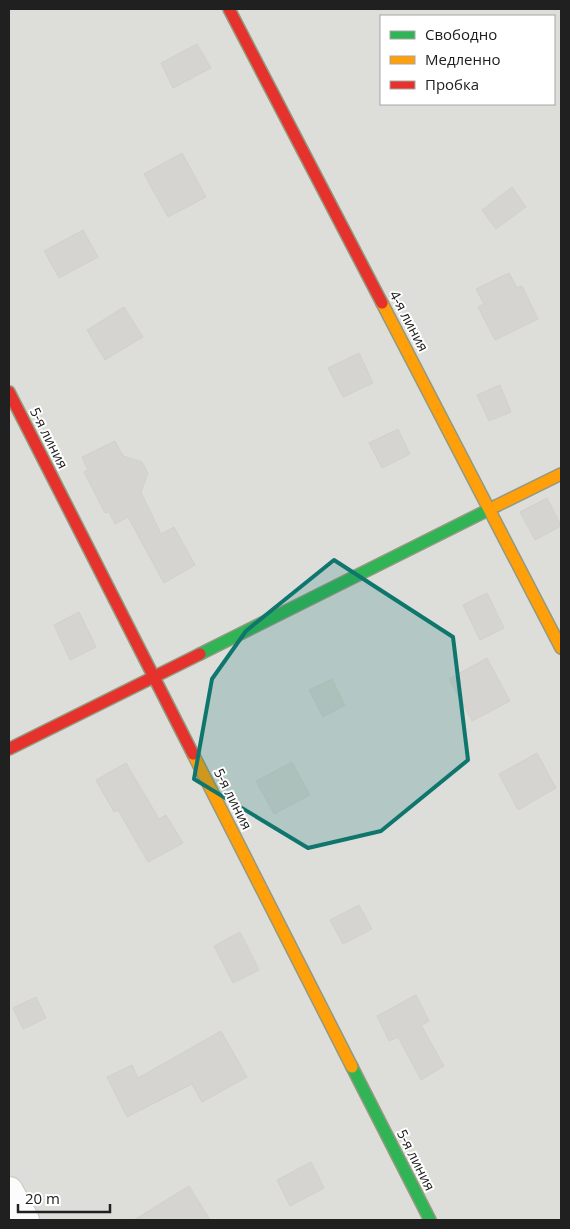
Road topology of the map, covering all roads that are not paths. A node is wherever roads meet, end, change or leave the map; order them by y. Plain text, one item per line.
1 (229, 9) edge
2 (9, 392) edge
3 (561, 474) edge
4 (491, 510) junction
5 (561, 648) edge
6 (154, 677) junction
7 (9, 749) edge
8 (9, 1191) edge
9 (25, 1220) edge
10 (430, 1220) edge

1 - 4 street, 4-я линия
2 - 6 street, 5-я линия
3 - 4 street
4 - 5 street, 4-я линия
4 - 6 street
6 - 7 street
6 - 10 street, 5-я линия
8 - 9 street

